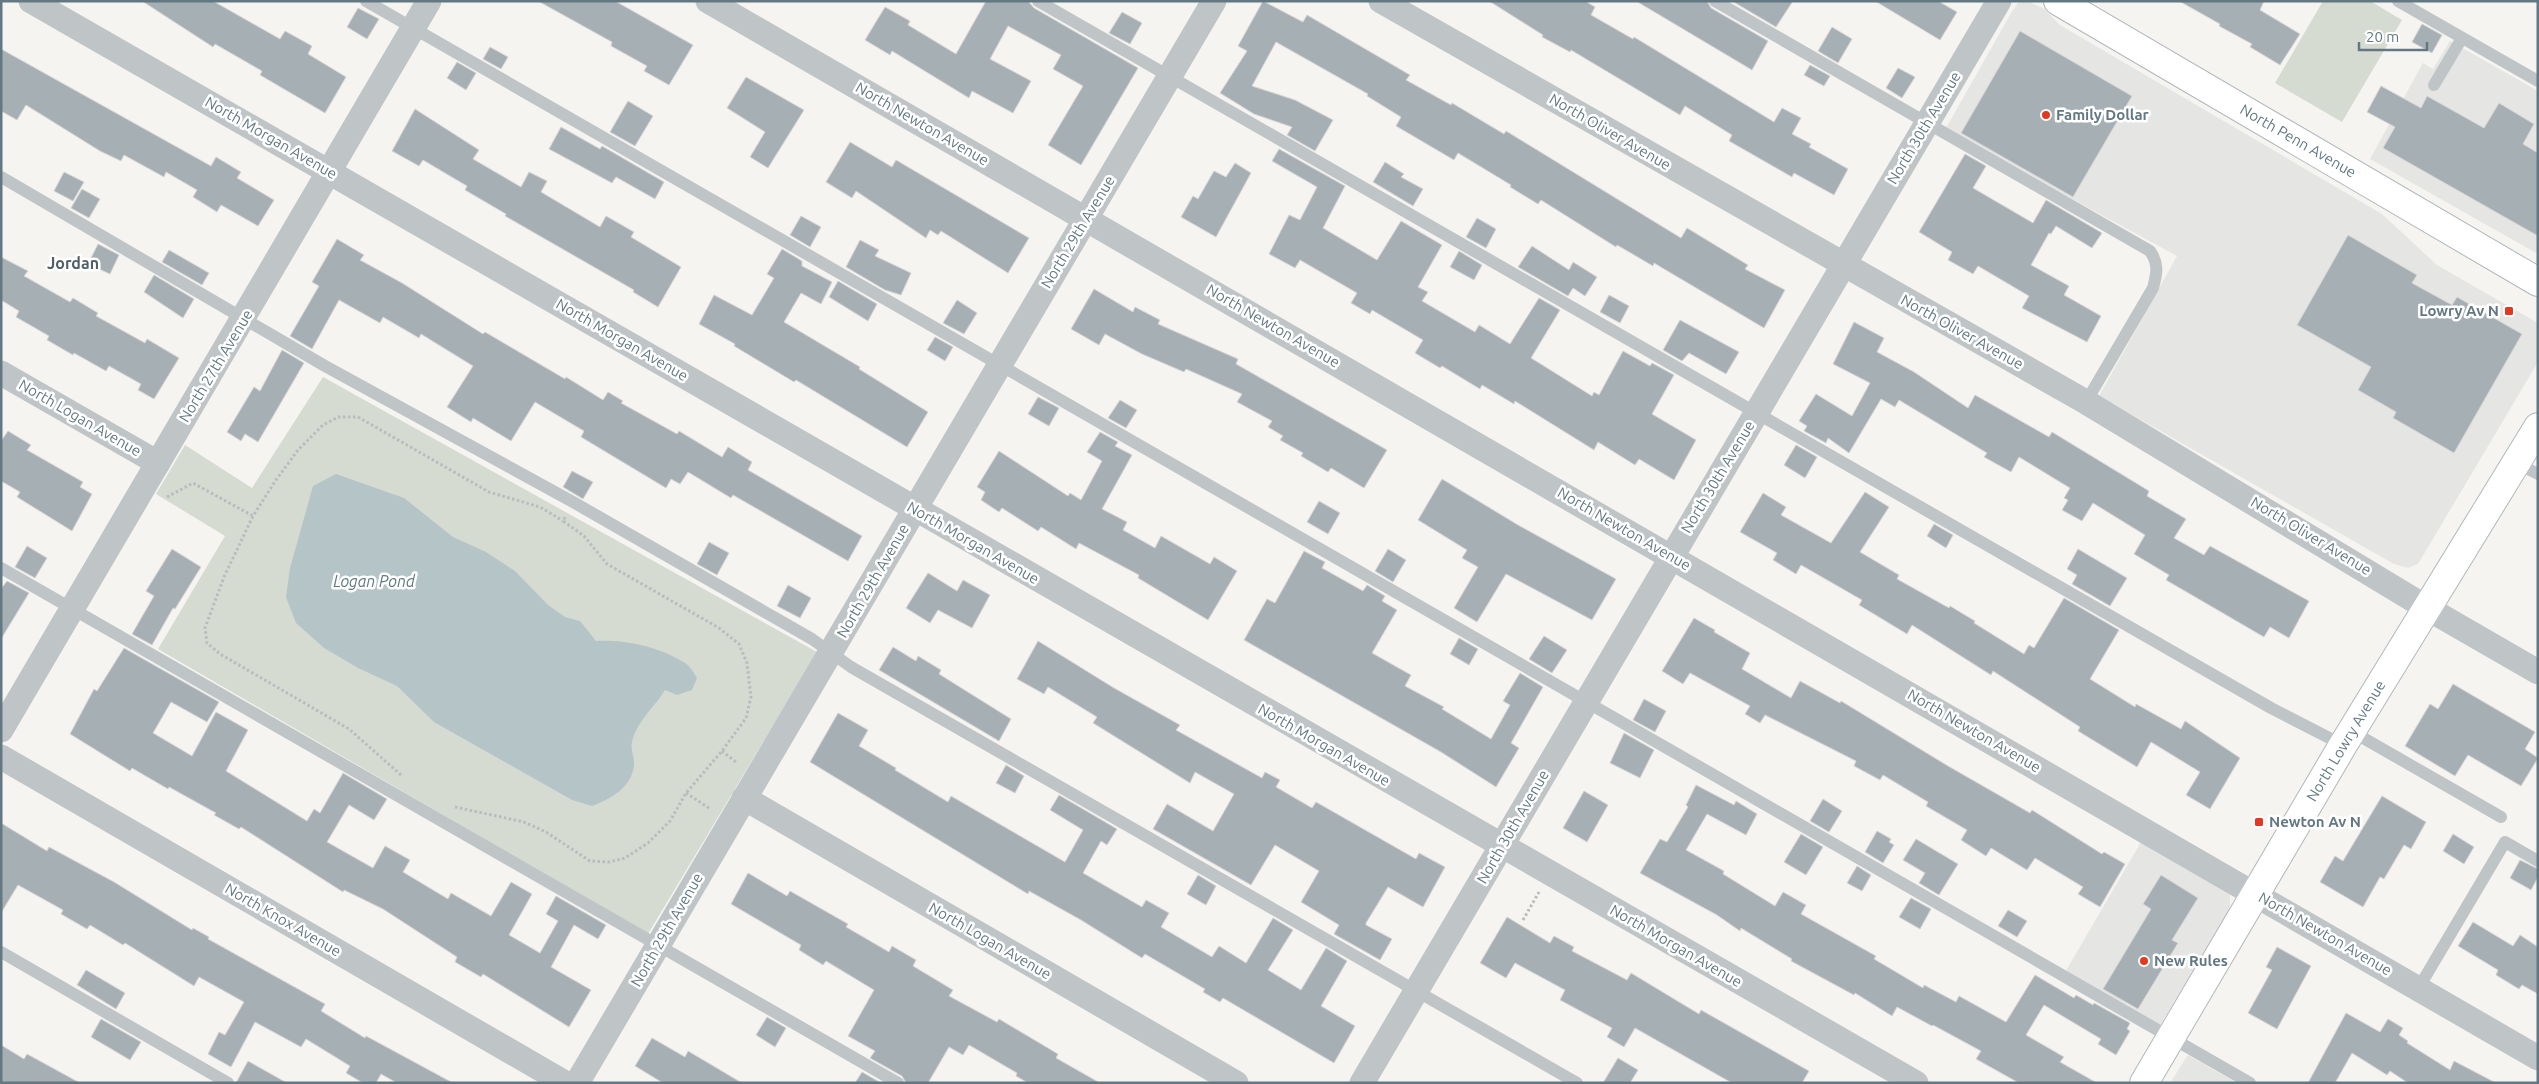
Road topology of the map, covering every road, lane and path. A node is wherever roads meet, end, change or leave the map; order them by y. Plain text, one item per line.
1 (32, 1) edge
2 (366, 1) edge
3 (429, 1) edge
4 (708, 1) edge
5 (1038, 1) edge
6 (1214, 1) edge
7 (1381, 1) edge
8 (1715, 1) edge
9 (1999, 1) edge
10 (2058, 1) edge
11 (2398, 1) edge
12 (413, 28) junction
13 (2462, 38) junction
14 (1169, 77) junction
15 (2538, 81) edge
16 (2434, 86) dead end
17 (1928, 122) junction
18 (329, 171) junction
19 (1, 177) edge
20 (1086, 219) junction
21 (1843, 266) junction
22 (2538, 282) edge
23 (244, 318) junction
24 (999, 366) junction
25 (1, 373) edge
26 (2086, 402) junction
27 (1757, 412) junction
28 (2538, 428) edge
29 (158, 463) junction
30 (2527, 468) edge
31 (167, 496) dead end
32 (574, 502) junction
33 (914, 509) junction
34 (253, 516) junction
35 (563, 521) junction
36 (1671, 556) junction
37 (1, 568) edge
38 (73, 608) junction
39 (2427, 608) junction
40 (832, 653) junction
41 (2538, 672) edge
42 (1586, 701) junction
43 (1, 730) edge
44 (2347, 738) junction
45 (722, 751) junction
46 (1, 757) edge
47 (736, 762) dead end
48 (404, 778) dead end
49 (686, 793) junction
50 (744, 798) junction
51 (452, 806) dead end
52 (709, 808) dead end
53 (2501, 818) dead end
54 (1502, 847) junction
55 (2538, 861) edge
56 (1550, 874) junction
57 (2256, 894) junction
58 (1523, 920) dead end
59 (659, 946) junction
60 (1, 952) edge
61 (2418, 988) junction
62 (1416, 990) junction
63 (2172, 1037) junction
64 (2538, 1058) edge
65 (228, 1083) edge
66 (565, 1083) edge
67 (577, 1083) edge
68 (898, 1083) edge
69 (1236, 1083) edge
70 (1362, 1083) edge
71 (1577, 1083) edge
72 (1916, 1083) edge
73 (2144, 1083) edge
74 (2250, 1083) edge

1 - 18 street, North Morgan Avenue
2 - 12 lane
3 - 12 street, North 27th Avenue
4 - 20 street, North Newton Avenue
5 - 14 lane
6 - 14 street, North 29th Avenue
7 - 21 street, North Oliver Avenue
8 - 17 lane
9 - 17 street, North 30th Avenue
10 - 22 main road, North Penn Avenue
11 - 13 lane
12 - 18 street, North 27th Avenue
12 - 24 lane
13 - 15 lane
13 - 16 lane
14 - 20 street, North 29th Avenue
14 - 27 lane
17 - 21 street, North 30th Avenue
17 - 26 lane
18 - 23 street, North 27th Avenue
18 - 33 street, North Morgan Avenue
19 - 23 lane
20 - 24 street, North 29th Avenue
20 - 36 street, North Newton Avenue
21 - 26 street, North Oliver Avenue
21 - 27 street, North 30th Avenue
23 - 29 street, North 27th Avenue
23 - 32 lane
24 - 33 street, North 29th Avenue
24 - 42 lane
25 - 29 street, North Logan Avenue
26 - 39 street, North Oliver Avenue
27 - 36 street, North 30th Avenue
27 - 44 lane
28 - 30 main road, North Lowry Avenue
29 - 38 street, North 27th Avenue
30 - 39 main road, North Lowry Avenue
31 - 34 path
32 - 35 path
32 - 40 lane
33 - 40 street, North 29th Avenue
33 - 54 street, North Morgan Avenue
34 - 35 path
34 - 48 path
35 - 45 path
36 - 42 street, North 30th Avenue
36 - 57 street, North Newton Avenue
37 - 38 lane
38 - 43 street, North 27th Avenue
38 - 59 lane
39 - 41 street, North Oliver Avenue
39 - 44 main road, North Lowry Avenue
40 - 50 street, North 29th Avenue
40 - 62 lane
42 - 54 street, North 30th Avenue
42 - 63 lane
44 - 53 lane
44 - 57 main road, North Lowry Avenue
45 - 47 path
45 - 49 path
46 - 66 street, North Knox Avenue
49 - 51 path
49 - 52 path
50 - 59 street, North 29th Avenue
50 - 69 street, North Logan Avenue
54 - 56 street, North Morgan Avenue
54 - 62 street, North 30th Avenue
55 - 61 lane
56 - 58 path
56 - 72 street, North Morgan Avenue
57 - 61 street, North Newton Avenue
57 - 63 main road, North Lowry Avenue
59 - 67 street, North 29th Avenue
59 - 68 lane
60 - 65 lane
61 - 64 street, North Newton Avenue
62 - 70 street, North 30th Avenue
62 - 71 lane
63 - 73 main road, North Lowry Avenue
63 - 74 lane

